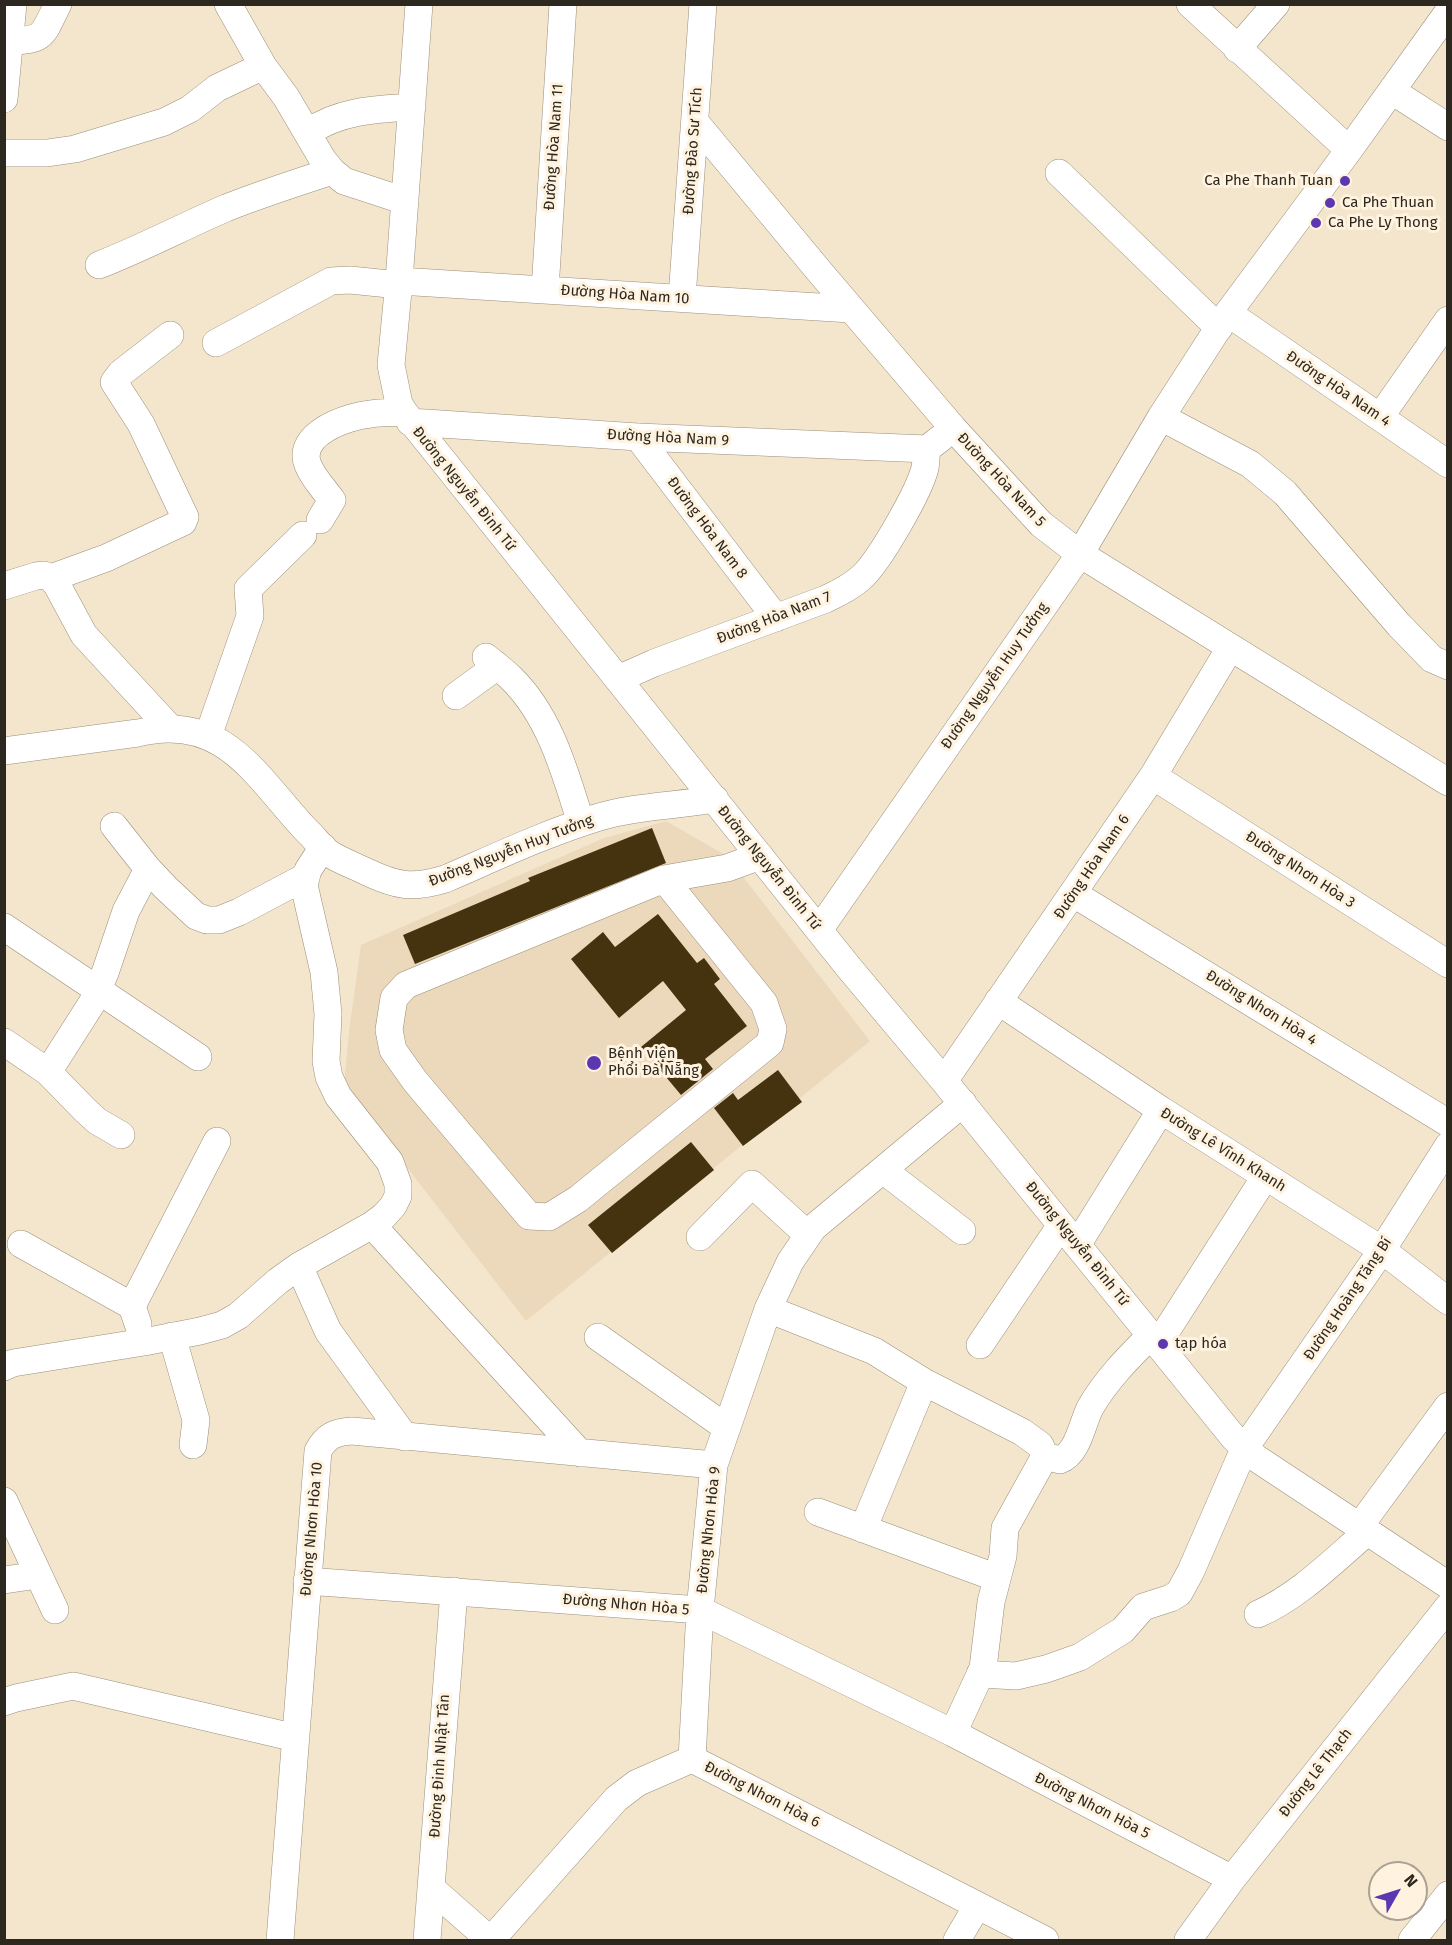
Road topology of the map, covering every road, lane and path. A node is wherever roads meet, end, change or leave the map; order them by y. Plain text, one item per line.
1 (13, 4) edge
2 (58, 4) edge
3 (228, 4) edge
4 (418, 4) edge
5 (563, 4) edge
6 (703, 4) edge
7 (1190, 4) edge
8 (1276, 4) edge
9 (1448, 12) edge
10 (9, 41) junction
11 (1238, 49) junction
12 (263, 66) junction
13 (1392, 91) junction
14 (5, 96) edge
15 (412, 107) junction
16 (696, 123) junction
17 (1448, 127) edge
18 (307, 133) junction
19 (1349, 150) junction
20 (4, 153) edge
21 (332, 171) junction
22 (1059, 173) dead end
23 (405, 201) junction
24 (99, 265) dead end
25 (399, 283) junction
26 (545, 290) junction
27 (682, 298) junction
28 (851, 309) junction
29 (1448, 320) edge
30 (1223, 321) junction
31 (170, 335) dead end
32 (216, 343) dead end
33 (407, 417) junction
34 (1161, 417) junction
35 (1380, 417) junction
36 (953, 428) junction
37 (638, 437) junction
38 (927, 449) junction
39 (1448, 464) edge
40 (1080, 554) junction
41 (51, 578) junction
42 (4, 586) edge
43 (776, 618) junction
44 (1230, 648) junction
45 (1448, 666) edge
46 (618, 679) junction
47 (456, 696) dead end
48 (170, 728) junction
49 (208, 736) junction
50 (4, 751) edge
51 (1153, 776) junction
52 (1448, 782) edge
53 (715, 799) junction
54 (581, 823) junction
55 (114, 826) dead end
56 (322, 847) junction
57 (760, 856) junction
58 (148, 869) junction
59 (305, 877) junction
60 (664, 879) junction
61 (1074, 894) junction
62 (4, 927) edge
63 (819, 930) junction
64 (1448, 964) edge
65 (98, 989) junction
66 (998, 1001) junction
67 (4, 1042) edge
68 (198, 1057) dead end
69 (48, 1072) junction
70 (944, 1081) junction
71 (963, 1103) junction
72 (1161, 1110) junction
73 (1448, 1123) edge
74 (121, 1135) dead end
75 (217, 1141) dead end
76 (1448, 1146) edge
77 (883, 1170) junction
78 (1265, 1177) junction
79 (372, 1225) junction
80 (962, 1231) dead end
81 (808, 1235) junction
82 (1069, 1235) junction
83 (700, 1237) dead end
84 (21, 1244) dead end
85 (1382, 1250) junction
86 (299, 1266) junction
87 (1448, 1301) edge
88 (132, 1306) junction
89 (768, 1309) junction
90 (172, 1336) junction
91 (598, 1337) dead end
92 (1154, 1340) junction
93 (144, 1342) junction
94 (980, 1345) dead end
95 (4, 1367) edge
96 (924, 1383) junction
97 (1448, 1406) edge
98 (727, 1428) junction
99 (405, 1437) junction
100 (193, 1445) dead end
101 (1244, 1449) junction
102 (580, 1453) junction
103 (1046, 1456) junction
104 (714, 1465) junction
105 (4, 1501) edge
106 (818, 1512) dead end
107 (863, 1529) junction
108 (1363, 1529) junction
109 (38, 1575) junction
110 (997, 1578) junction
111 (4, 1580) edge
112 (308, 1581) junction
113 (1448, 1585) edge
114 (454, 1591) junction
115 (1448, 1607) edge
116 (55, 1610) dead end
117 (700, 1610) junction
118 (1258, 1614) dead end
119 (980, 1674) junction
120 (4, 1702) edge
121 (953, 1733) junction
122 (296, 1738) junction
123 (692, 1759) junction
124 (1232, 1879) junction
125 (431, 1888) junction
126 (1448, 1895) edge
127 (977, 1906) junction
128 (280, 1941) edge
129 (427, 1941) edge
130 (490, 1941) edge
131 (957, 1941) edge
132 (1045, 1941) edge
133 (1188, 1941) edge
134 (1412, 1941) edge

1 - 10 street
2 - 10 street
3 - 12 street
4 - 15 street, Đường Nguyễn Đình Tứ
5 - 26 street, Đường Hòa Nam 11
6 - 16 street, Đường Đào Sư Tích
7 - 11 street
8 - 11 street
9 - 13 street, Đường Nguyễn Huy Tưởng
10 - 14 street
11 - 19 street
12 - 18 street
12 - 20 street
13 - 17 street
13 - 19 street, Đường Nguyễn Huy Tưởng
15 - 18 street
15 - 23 street, Đường Nguyễn Đình Tứ
16 - 27 street, Đường Đào Sư Tích
16 - 28 street, Đường Hòa Nam 5
18 - 21 street
19 - 30 street, Đường Nguyễn Huy Tưởng
21 - 23 street
21 - 24 street
22 - 30 street, Đường Hòa Nam 4
23 - 25 street, Đường Nguyễn Đình Tứ
25 - 26 street, Đường Hòa Nam 10
25 - 32 street, Đường Hòa Nam 10
25 - 33 street, Đường Nguyễn Đình Tứ
26 - 27 street, Đường Hòa Nam 10
27 - 28 street, Đường Hòa Nam 10
28 - 36 street, Đường Hòa Nam 5
29 - 35 street
30 - 34 street, Đường Nguyễn Huy Tưởng
30 - 35 street, Đường Hòa Nam 4
31 - 41 street
33 - 37 street, Đường Hòa Nam 9
33 - 46 street, Đường Nguyễn Đình Tứ
33 - 49 street, Đường Hòa Nam 9
34 - 40 street, Đường Nguyễn Huy Tưởng
34 - 45 street
35 - 39 street, Đường Hòa Nam 4
36 - 38 street
36 - 40 street, Đường Hòa Nam 5
37 - 38 street, Đường Hòa Nam 9
37 - 43 street, Đường Hòa Nam 8
38 - 43 street, Đường Hòa Nam 7
40 - 44 street, Đường Hòa Nam 5
40 - 63 street, Đường Nguyễn Huy Tưởng
41 - 42 street
41 - 48 street
43 - 46 street, Đường Hòa Nam 7
44 - 51 street, Đường Hòa Nam 6
44 - 52 street, Đường Hòa Nam 5
46 - 53 street, Đường Nguyễn Đình Tứ
47 - 54 street
48 - 49 street, Đường Nguyễn Huy Tưởng
48 - 50 street, Đường Nguyễn Huy Tưởng
49 - 56 street, Đường Nguyễn Huy Tưởng
51 - 61 street, Đường Hòa Nam 6
51 - 64 street, Đường Nhơn Hòa 3
53 - 54 street, Đường Nguyễn Huy Tưởng
53 - 57 street, Đường Nguyễn Đình Tứ
54 - 56 street, Đường Nguyễn Huy Tưởng
55 - 58 street
56 - 59 street
57 - 60 street
57 - 63 street, Đường Nguyễn Đình Tứ
58 - 59 street
58 - 65 street
59 - 79 street
60 - 60 street
61 - 66 street, Đường Hòa Nam 6
61 - 73 street, Đường Nhơn Hòa 4
62 - 65 street
63 - 70 street, Đường Nguyễn Đình Tứ
65 - 68 street
65 - 69 street
66 - 70 street, Đường Hòa Nam 6
66 - 72 street, Đường Lê Vĩnh Khanh
67 - 69 street
69 - 74 street
70 - 71 street, Đường Nguyễn Đình Tứ
71 - 77 street, Đường Nhơn Hòa 9
71 - 82 street, Đường Nguyễn Đình Tứ
72 - 78 street, Đường Lê Vĩnh Khanh
72 - 82 street
75 - 88 street
76 - 85 street, Đường Hoàng Tăng Bí
77 - 80 street
77 - 81 street, Đường Nhơn Hòa 9
78 - 85 street, Đường Lê Vĩnh Khanh
78 - 92 street
79 - 86 street
79 - 102 street
81 - 83 street
81 - 89 street, Đường Nhơn Hòa 9
82 - 92 street, Đường Nguyễn Đình Tứ
82 - 94 street
84 - 88 street
85 - 87 street, Đường Lê Vĩnh Khanh
85 - 101 street, Đường Hoàng Tăng Bí
86 - 90 street
86 - 99 street
88 - 93 street
89 - 96 street
89 - 98 street, Đường Nhơn Hòa 9
90 - 93 street
90 - 100 street
91 - 98 street
92 - 101 street, Đường Nguyễn Đình Tứ
92 - 103 street
93 - 95 street
96 - 103 street
96 - 107 street
97 - 108 street
98 - 104 street, Đường Nhơn Hòa 9
99 - 102 street, Đường Nhơn Hòa 10
99 - 112 street, Đường Nhơn Hòa 10
101 - 108 street, Đường Nguyễn Đình Tứ
101 - 119 street, Đường Hoàng Tăng Bí
102 - 104 street, Đường Nhơn Hòa 10
103 - 110 street
104 - 117 street, Đường Nhơn Hòa 9
105 - 109 street
106 - 107 street
107 - 110 street
108 - 113 street, Đường Nguyễn Đình Tứ
108 - 118 street
109 - 111 street
109 - 116 street
110 - 119 street
112 - 114 street, Đường Nhơn Hòa 5
112 - 122 street, Đường Nhơn Hòa 10
114 - 117 street, Đường Nhơn Hòa 5
114 - 125 street, Đường Đinh Nhật Tân
115 - 124 street, Đường Lê Thạch
117 - 121 street, Đường Nhơn Hòa 5
117 - 123 street, Đường Nhơn Hòa 9
119 - 121 street
120 - 122 street
121 - 124 street, Đường Nhơn Hòa 5
122 - 128 street, Đường Nhơn Hòa 10
123 - 127 street, Đường Nhơn Hòa 6
123 - 130 street, Đường Nhơn Hòa 6
124 - 133 street, Đường Lê Thạch
125 - 129 street, Đường Đinh Nhật Tân
125 - 130 street
126 - 134 street
127 - 131 street
127 - 132 street, Đường Nhơn Hòa 6

